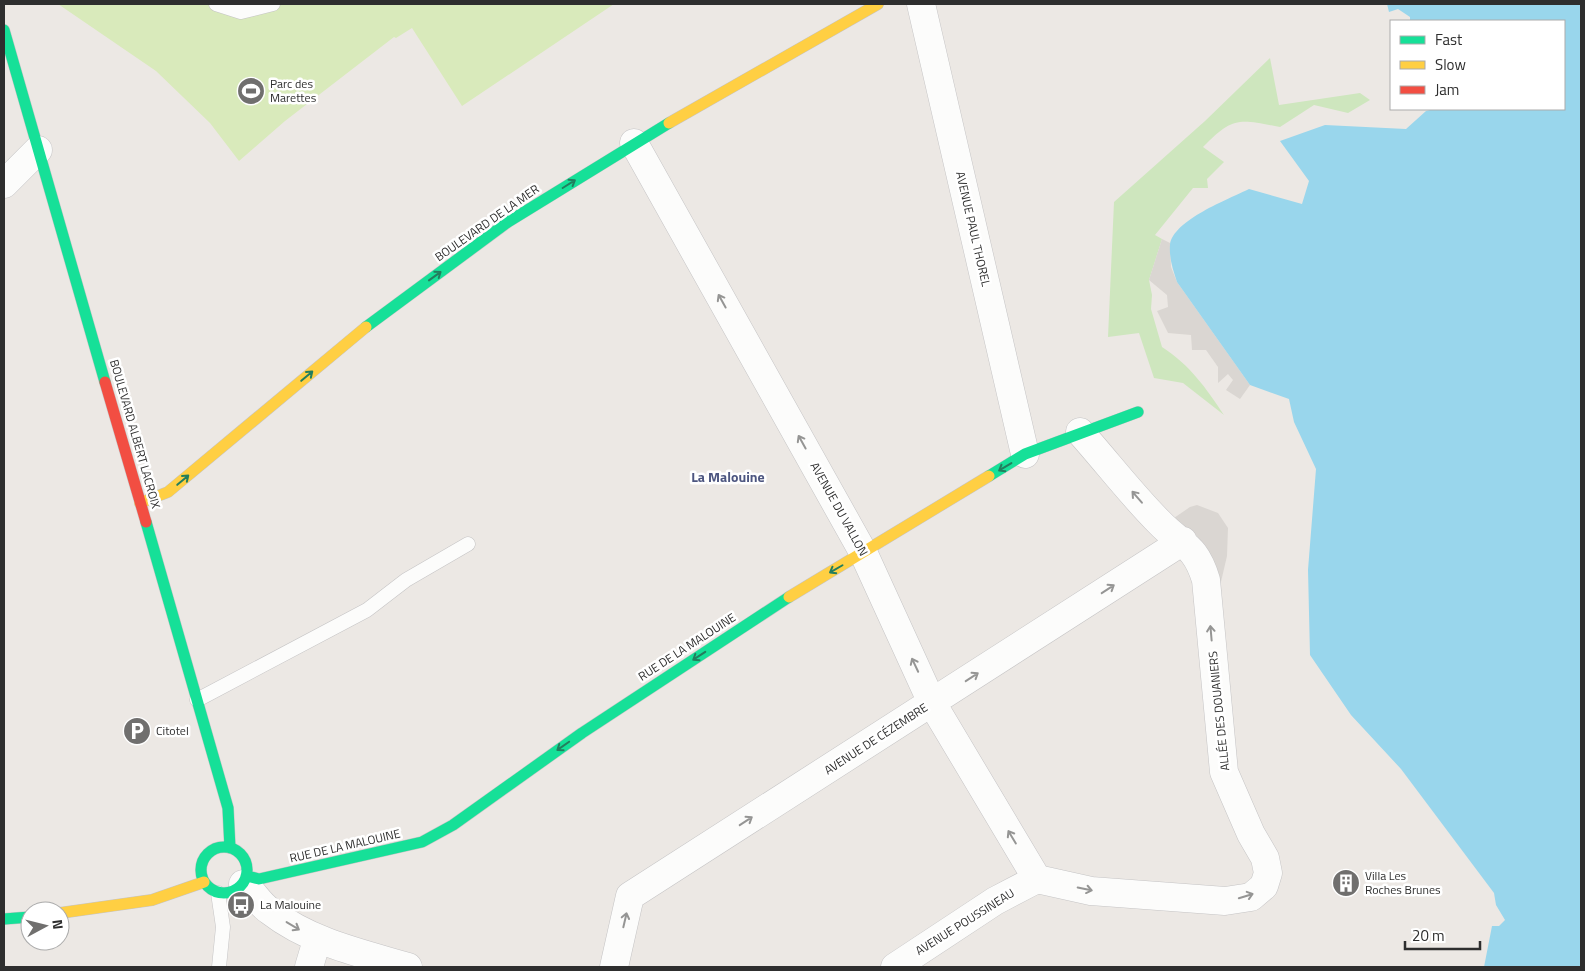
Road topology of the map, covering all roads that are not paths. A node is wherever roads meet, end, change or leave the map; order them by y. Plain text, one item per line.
1 (216, 4) edge
2 (273, 4) edge
3 (878, 4) edge
4 (921, 4) edge
5 (4, 30) edge
6 (634, 143) junction
7 (38, 150) junction
8 (4, 184) edge
9 (1138, 412) dead end
10 (1080, 432) junction
11 (1025, 454) junction
12 (140, 504) junction
13 (1183, 541) junction
14 (468, 544) dead end
15 (864, 552) junction
16 (197, 700) junction
17 (932, 703) junction
18 (230, 848) junction
19 (1037, 879) junction
20 (204, 882) junction
21 (236, 884) junction
22 (70, 912) edge
23 (20, 918) edge
24 (4, 920) edge
25 (317, 940) junction
26 (219, 967) edge
27 (309, 967) edge
28 (408, 967) edge
29 (614, 967) edge
30 (894, 967) edge

1 - 2 lane
3 - 6 street, BOULEVARD DE LA MER
4 - 11 street, AVENUE PAUL THOREL
5 - 7 street, BOULEVARD ALBERT LACROIX
12 -> 6 street, BOULEVARD DE LA MER
15 -> 6 street, AVENUE DU VALLON
7 - 8 street
7 - 12 street, BOULEVARD ALBERT LACROIX
9 - 10 street, RUE DE LA MALOUINE
10 - 11 street, RUE DE LA MALOUINE
13 -> 10 street, ALLÉE DES DOUANIERS
11 -> 15 street, RUE DE LA MALOUINE
12 - 16 street, BOULEVARD ALBERT LACROIX
17 -> 13 street, AVENUE DE CÉZEMBRE
19 -> 13 street, ALLÉE DES DOUANIERS
14 - 16 lane
17 -> 15 street, AVENUE DU VALLON
15 -> 21 street, RUE DE LA MALOUINE
16 - 18 street, BOULEVARD ALBERT LACROIX
19 -> 17 street, AVENUE DU VALLON
29 -> 17 street, AVENUE DE CÉZEMBRE
18 - 20 street
18 - 21 street
19 - 30 street, AVENUE POUSSINEAU
20 - 21 street
20 - 22 street
21 -> 25 street
21 - 26 lane
23 - 24 street
25 - 27 street
25 - 28 street

